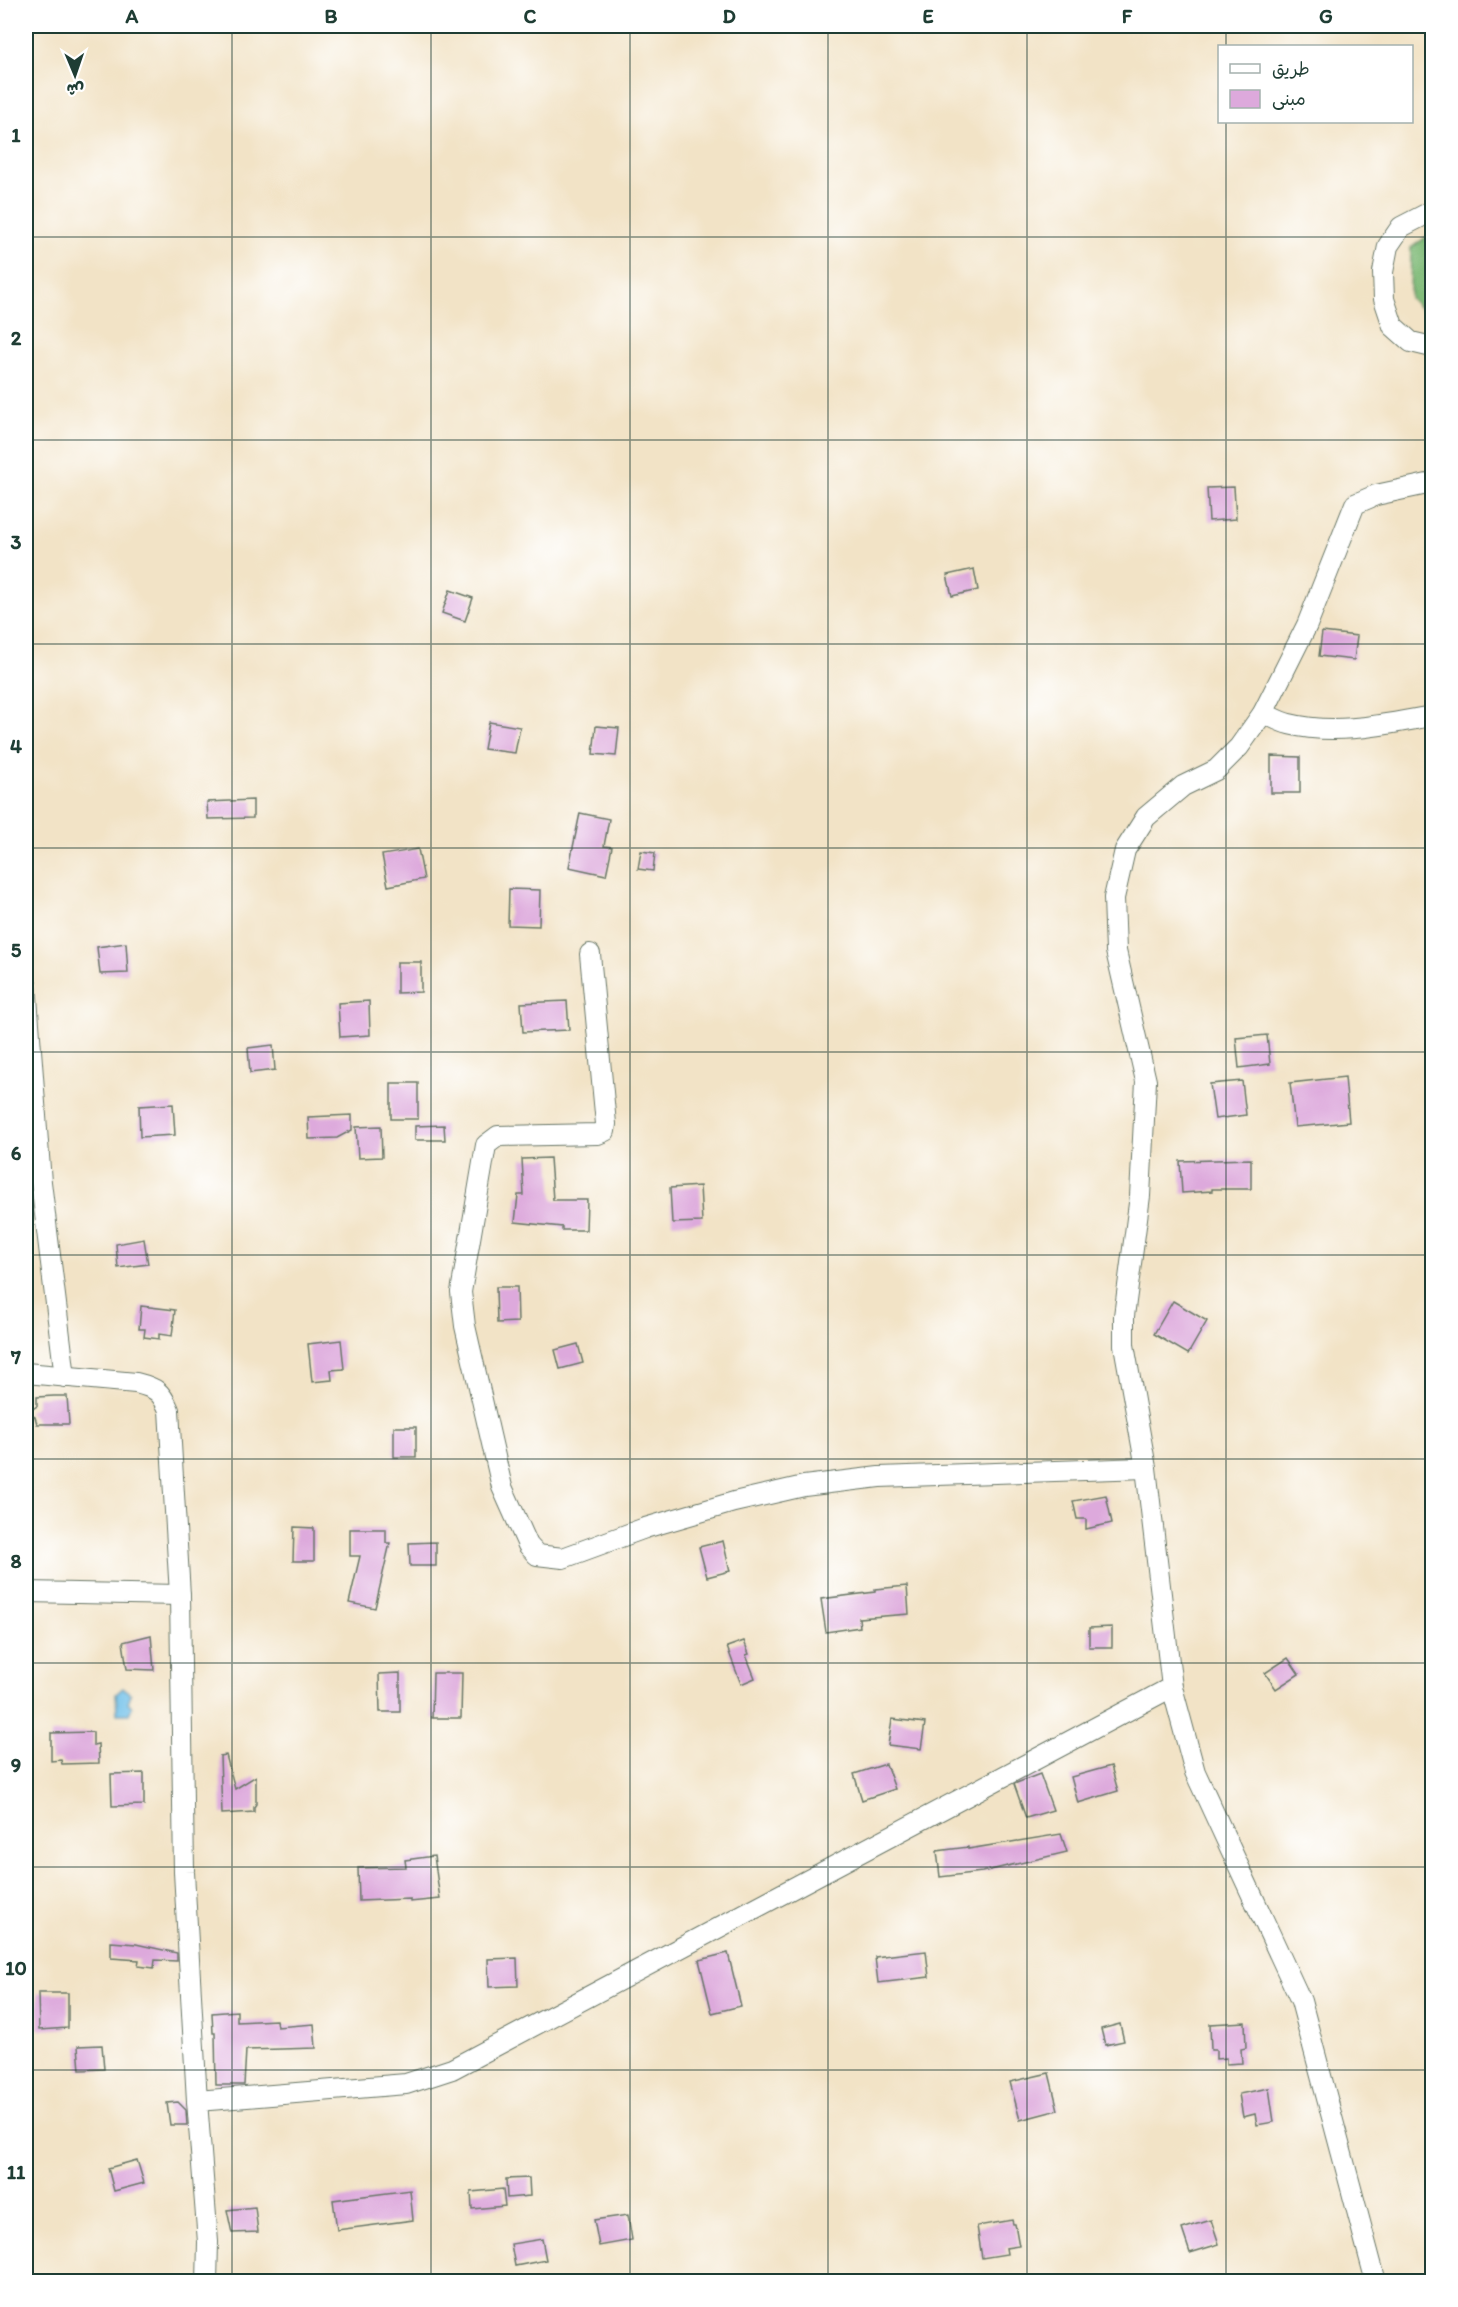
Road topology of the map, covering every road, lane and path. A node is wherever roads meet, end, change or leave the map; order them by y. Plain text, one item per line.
1 (1432, 212) edge
2 (1432, 347) edge
3 (1432, 483) edge
4 (1263, 713) junction
5 (1432, 716) edge
6 (590, 954) dead end
7 (26, 984) edge
8 (26, 1373) edge
9 (65, 1377) junction
10 (1146, 1468) junction
11 (26, 1592) edge
12 (180, 1595) junction
13 (1172, 1687) junction
14 (197, 2101) junction
15 (207, 2282) edge
16 (1376, 2282) edge

1 - 2 street
3 - 4 street
4 - 5 street
4 - 10 street
6 - 10 street
7 - 9 street
8 - 9 street
9 - 12 street
10 - 13 street
11 - 12 street
12 - 14 street
13 - 14 street
13 - 16 street
14 - 15 street

